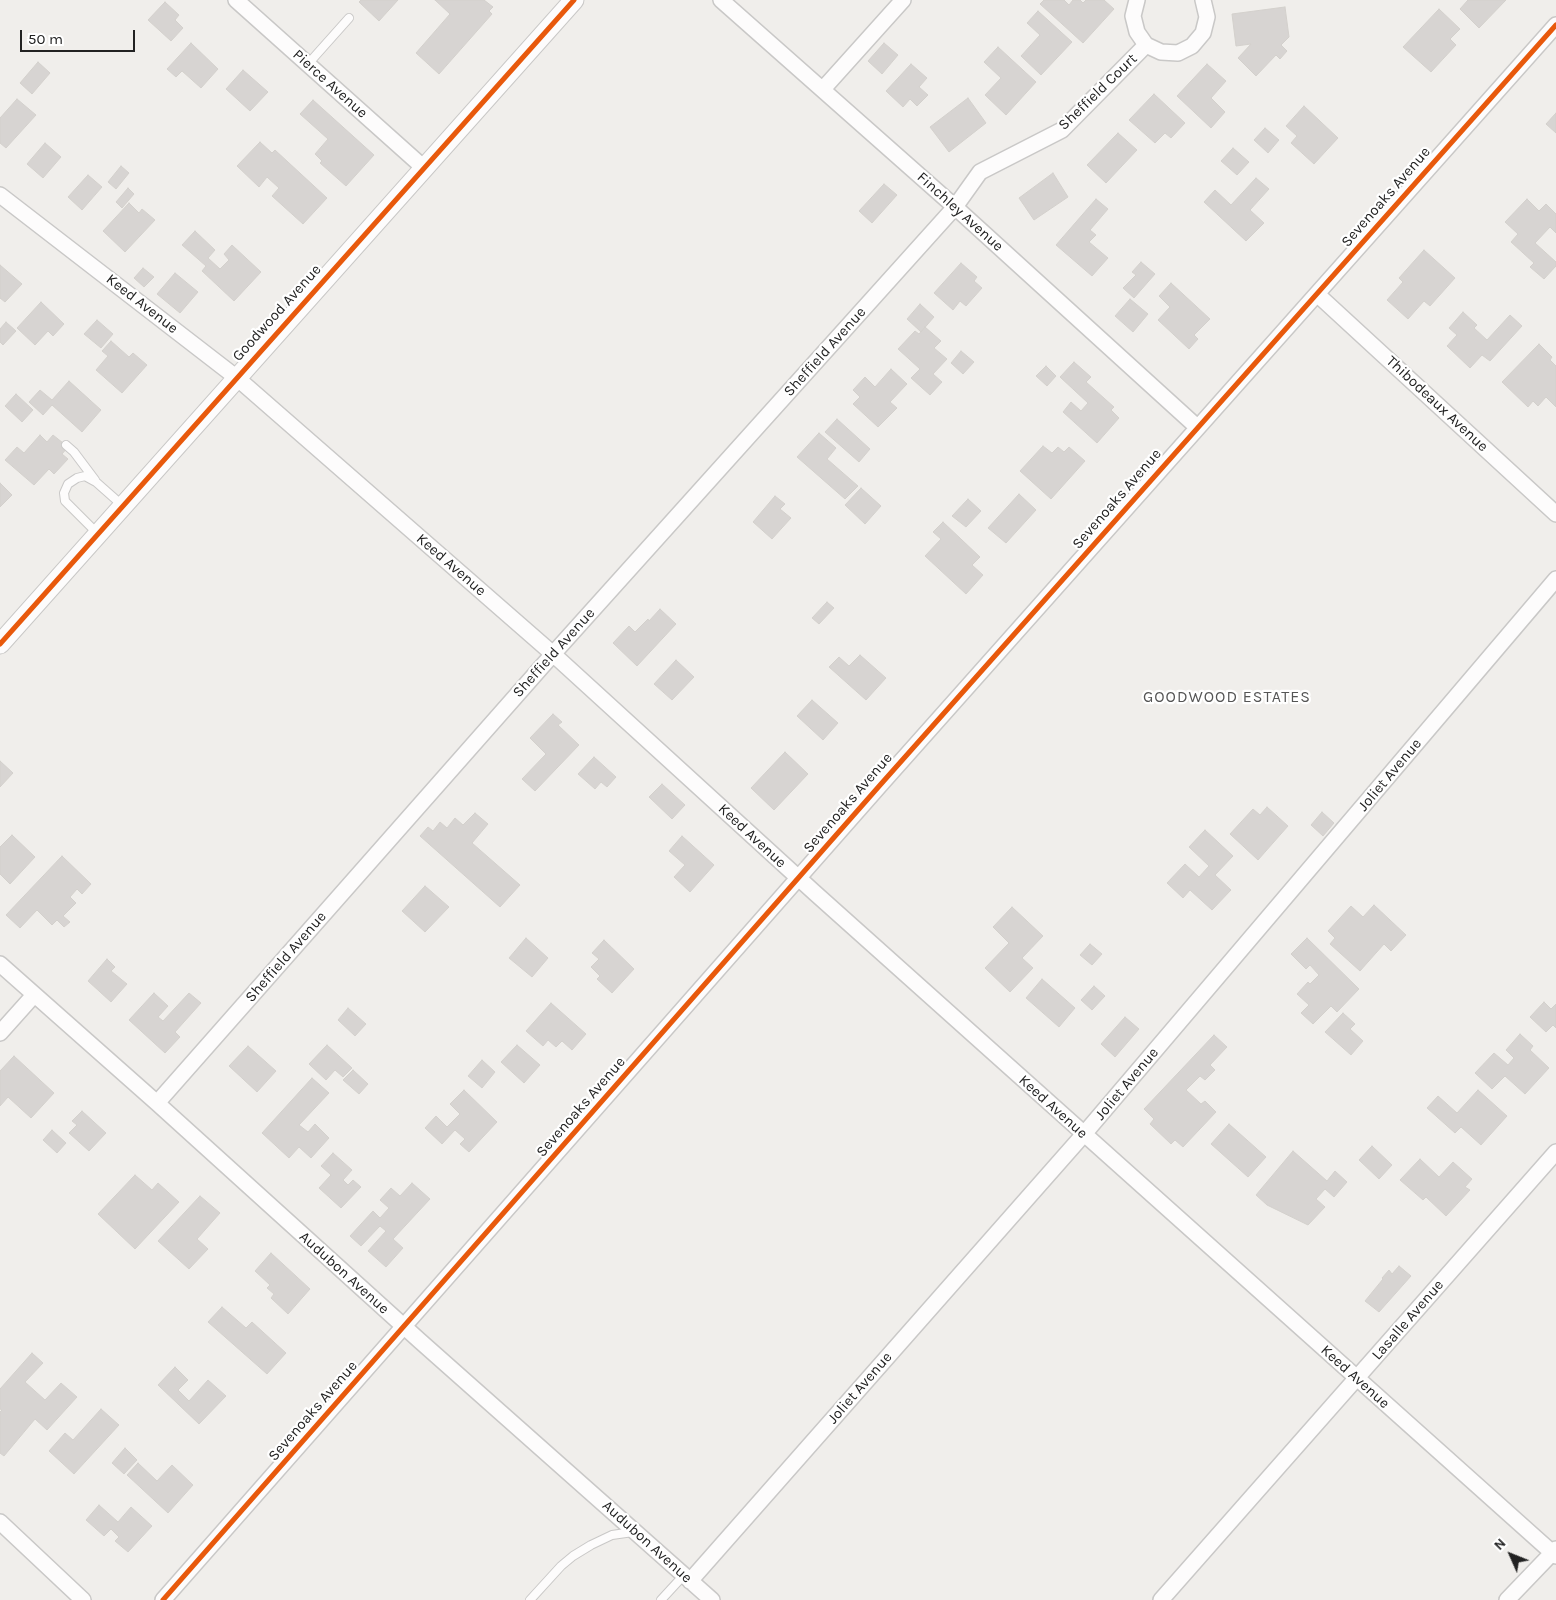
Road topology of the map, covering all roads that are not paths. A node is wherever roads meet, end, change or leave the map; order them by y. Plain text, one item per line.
1 (236, 0) edge
2 (574, 0) edge
3 (721, 0) edge
4 (903, 0) edge
5 (1138, 0) edge
6 (1203, 0) edge
7 (349, 18) dead end
8 (1556, 25) edge
9 (1146, 45) junction
10 (308, 64) junction
11 (823, 89) junction
12 (424, 168) junction
13 (0, 195) edge
14 (955, 207) junction
15 (1318, 295) junction
16 (237, 378) junction
17 (1197, 427) junction
18 (66, 445) dead end
19 (96, 482) junction
20 (122, 506) junction
21 (1556, 514) edge
22 (98, 534) junction
23 (1556, 580) edge
24 (0, 644) edge
25 (553, 654) junction
26 (798, 879) junction
27 (0, 964) edge
28 (34, 995) junction
29 (0, 1033) edge
30 (157, 1103) junction
31 (1084, 1134) junction
32 (1556, 1152) edge
33 (404, 1326) junction
34 (1356, 1379) junction
35 (0, 1522) edge
36 (635, 1532) junction
37 (1555, 1553) edge
38 (687, 1578) junction
39 (82, 1600) edge
40 (163, 1600) edge
41 (530, 1600) edge
42 (661, 1600) edge
43 (712, 1600) edge
44 (1161, 1600) edge
45 (1507, 1600) edge

1 - 10 street, Pierce Avenue
2 - 12 street, Goodwood Avenue
3 - 11 street, Finchley Avenue
4 - 11 street
5 - 9 street, Sheffield Court
6 - 9 street, Sheffield Court
7 - 10 lane
8 - 15 street, Sevenoaks Avenue
9 - 14 street, Sheffield Court
10 - 12 street, Pierce Avenue
11 - 14 street, Finchley Avenue
12 - 16 street, Goodwood Avenue
13 - 16 street, Keed Avenue
14 - 17 street, Finchley Avenue
14 - 25 street, Sheffield Avenue
15 - 17 street, Sevenoaks Avenue
15 - 21 street, Thibodeaux Avenue
16 - 20 street, Goodwood Avenue
16 - 25 street, Keed Avenue
17 - 26 street, Sevenoaks Avenue
18 - 19 lane
19 - 20 lane
19 - 22 lane
20 - 22 street, Goodwood Avenue
22 - 24 street, Goodwood Avenue
23 - 31 street, Joliet Avenue
25 - 26 street, Keed Avenue
25 - 30 street, Sheffield Avenue
26 - 31 street, Keed Avenue
26 - 33 street, Sevenoaks Avenue
27 - 28 street, Audubon Avenue
28 - 29 street
28 - 30 street, Audubon Avenue
30 - 33 street, Audubon Avenue
31 - 34 street, Keed Avenue
31 - 38 street, Joliet Avenue
32 - 34 street, Lasalle Avenue
33 - 36 street, Audubon Avenue
33 - 40 street, Sevenoaks Avenue
34 - 37 street, Keed Avenue
34 - 44 street, Lasalle Avenue
35 - 39 street
36 - 38 street, Audubon Avenue
36 - 41 lane
37 - 45 street
38 - 42 lane
38 - 43 street, Audubon Avenue

